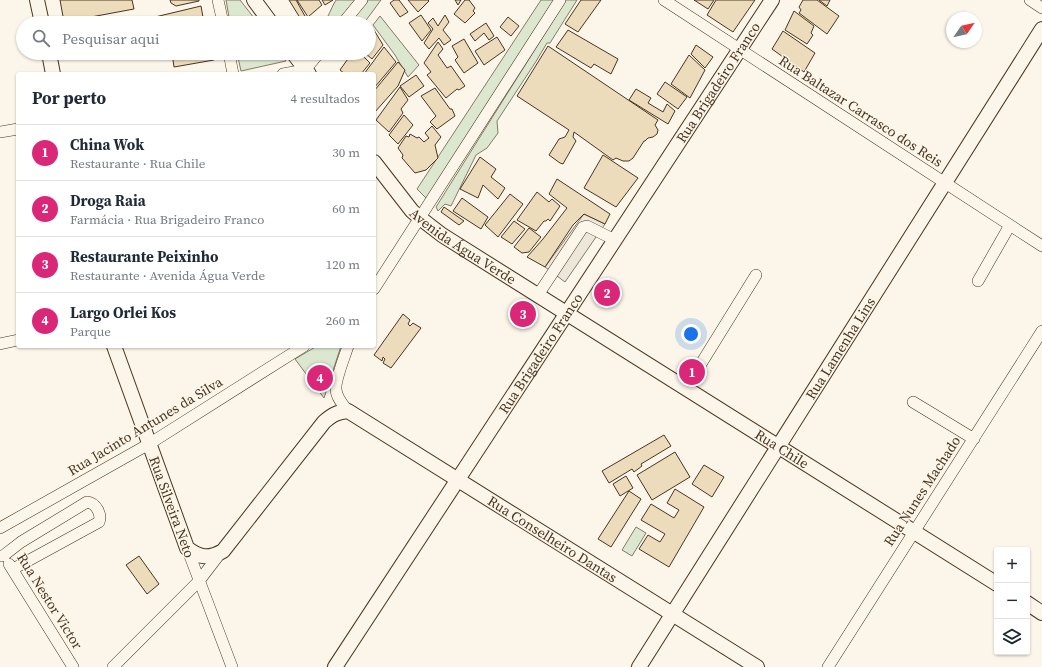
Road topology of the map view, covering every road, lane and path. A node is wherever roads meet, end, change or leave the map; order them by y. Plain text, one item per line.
1 (37, 0) edge
2 (218, 0) edge
3 (254, 0) edge
4 (362, 0) edge
5 (560, 0) edge
6 (664, 0) edge
7 (772, 0) edge
8 (1030, 0) edge
9 (1042, 8) edge
10 (40, 16) edge
11 (221, 16) edge
12 (266, 16) edge
13 (349, 16) edge
14 (1042, 29) edge
15 (740, 50) junction
16 (50, 60) edge
17 (231, 60) edge
18 (298, 60) edge
19 (315, 60) edge
20 (53, 72) edge
21 (234, 72) edge
22 (307, 72) edge
23 (16, 129) edge
24 (0, 132) edge
25 (376, 165) edge
26 (945, 183) junction
27 (420, 218) junction
28 (1010, 225) junction
29 (615, 240) junction
30 (1042, 246) edge
31 (756, 276) dead end
32 (978, 281) dead end
33 (376, 286) edge
34 (538, 295) junction
35 (567, 314) junction
36 (1042, 331) edge
37 (16, 340) edge
38 (0, 344) edge
39 (115, 348) edge
40 (301, 348) edge
41 (347, 348) edge
42 (686, 388) junction
43 (913, 402) dead end
44 (348, 411) junction
45 (974, 438) junction
46 (149, 444) junction
47 (778, 447) junction
48 (458, 480) junction
49 (0, 528) edge
50 (914, 532) junction
51 (187, 548) junction
52 (223, 550) junction
53 (1, 555) edge
54 (13, 569) junction
55 (200, 580) junction
56 (995, 583) edge
57 (1030, 605) edge
58 (1042, 613) edge
59 (672, 614) junction
60 (338, 665) edge
61 (73, 667) edge
62 (113, 667) edge
63 (232, 667) edge
64 (639, 667) edge
65 (757, 667) edge
66 (828, 667) edge

1 - 10 main road
2 - 11 street
3 - 12 main road
4 - 13 street
5 - 27 street
6 - 15 street, Rua Baltazar Carrasco dos Reis
7 - 15 main road, Rua Brigadeiro Franco
8 - 9 street
14 - 26 main road, Rua Lamenha Lins
15 - 26 street, Rua Baltazar Carrasco dos Reis
15 - 29 main road, Rua Brigadeiro Franco
16 - 20 main road
17 - 21 street
18 - 22 main road
19 - 22 street
23 - 24 street
25 - 27 main road, Avenida Água Verde
26 - 28 street, Rua Baltazar Carrasco dos Reis
26 - 47 main road, Rua Lamenha Lins
27 - 33 street
27 - 34 main road, Avenida Água Verde
28 - 30 street, Rua Baltazar Carrasco dos Reis
28 - 32 street
29 - 34 street
29 - 35 main road, Rua Brigadeiro Franco
31 - 42 street
34 - 35 main road, Avenida Água Verde
35 - 42 main road, Rua Chile
35 - 48 main road, Rua Brigadeiro Franco
36 - 45 street, Rua Nunes Machado
37 - 38 street
39 - 46 main road, Rua Silveira Neto
40 - 46 street, Rua Jacinto Antunes da Silva
41 - 44 street
42 - 47 main road, Rua Chile
43 - 45 street
44 - 48 main road, Rua Conselheiro Dantas
44 - 52 main road
45 - 50 street, Rua Nunes Machado
46 - 49 street, Rua Jacinto Antunes da Silva
46 - 51 main road, Rua Silveira Neto
47 - 50 main road, Rua Chile
47 - 59 main road, Rua Lamenha Lins
48 - 59 main road, Rua Conselheiro Dantas
48 - 60 main road, Rua Brigadeiro Franco
50 - 56 main road, Rua Chile
50 - 66 street, Rua Nunes Machado
51 - 52 main road
51 - 55 street, Rua Silveira Neto
52 - 55 street
53 - 54 street, Rua Nestor Victor
53 - 54 street
54 - 61 street, Rua Nestor Victor
55 - 62 street
55 - 63 street, Rua Silveira Neto
57 - 58 main road
59 - 64 main road, Rua Lamenha Lins
59 - 65 main road, Rua Conselheiro Dantas

